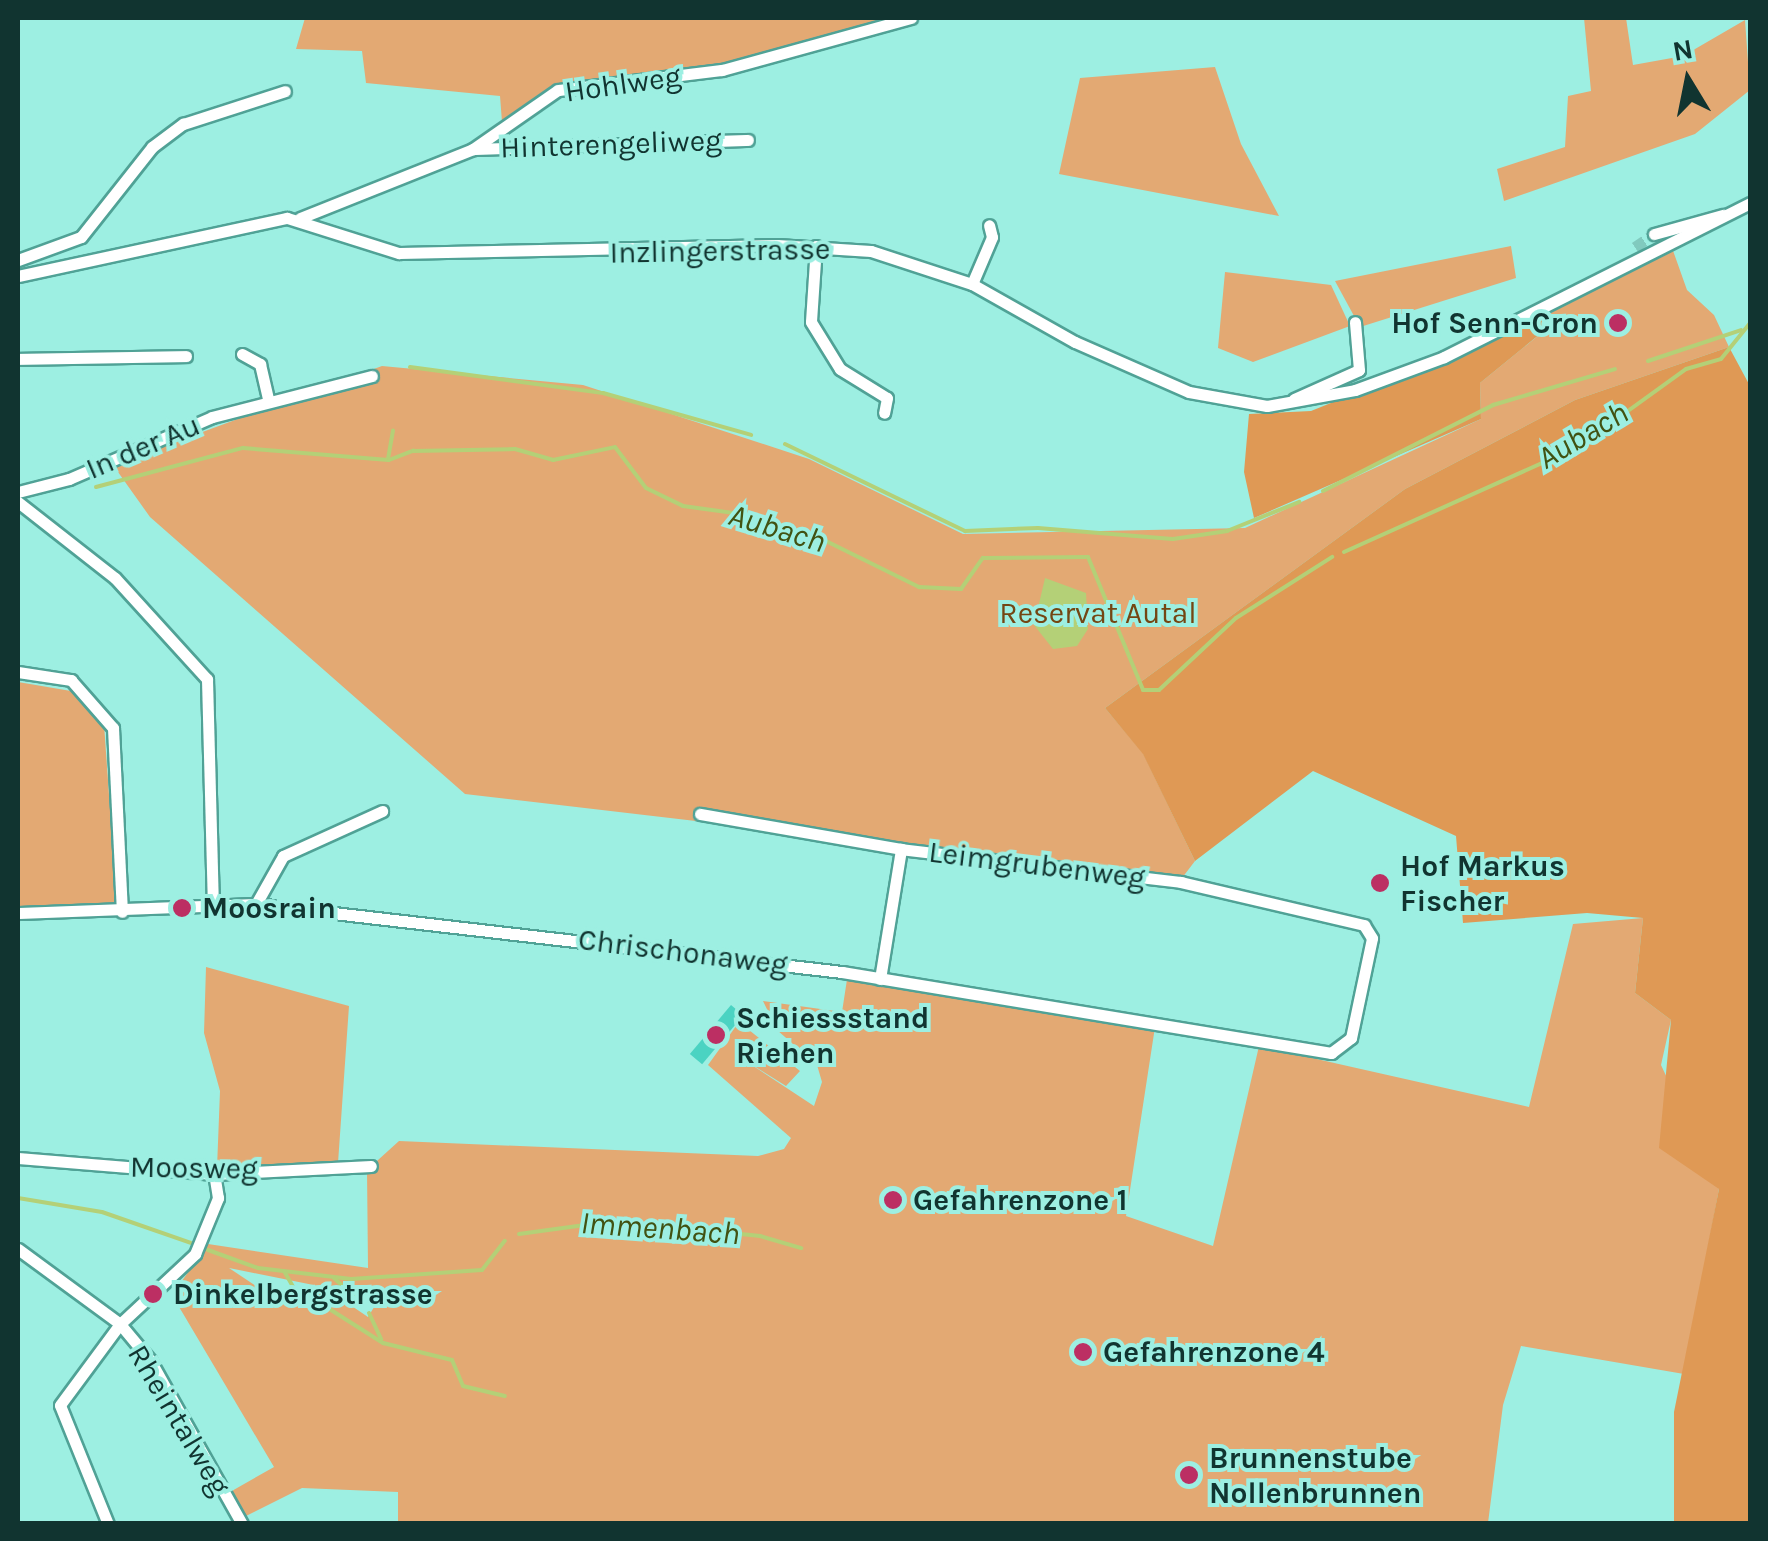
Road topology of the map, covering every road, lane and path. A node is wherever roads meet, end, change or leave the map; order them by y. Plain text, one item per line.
1 (911, 18) edge
2 (285, 91) dead end
3 (748, 140) dead end
4 (473, 149) junction
5 (1750, 203) edge
6 (300, 218) junction
7 (988, 225) dead end
8 (1672, 233) junction
9 (1654, 234) tunnel mouth
10 (816, 246) junction
11 (1635, 246) tunnel mouth
12 (18, 260) edge
13 (1615, 272) junction
14 (18, 276) edge
15 (972, 284) junction
16 (1354, 322) dead end
17 (242, 354) dead end
18 (186, 356) dead end
19 (18, 359) edge
20 (372, 376) dead end
21 (1294, 399) dead end
22 (268, 400) junction
23 (884, 413) dead end
24 (18, 492) edge
25 (18, 502) edge
26 (18, 672) edge
27 (382, 811) dead end
28 (700, 814) dead end
29 (902, 849) junction
30 (213, 902) junction
31 (256, 904) junction
32 (122, 912) junction
33 (18, 913) edge
34 (880, 979) junction
35 (1343, 1049) joint
36 (18, 1158) edge
37 (371, 1166) dead end
38 (214, 1174) junction
39 (18, 1249) edge
40 (120, 1324) junction
41 (108, 1524) edge
42 (242, 1524) edge

1 - 4 street, Hohlweg
2 - 12 street
3 - 4 street, Hinterengeliweg
4 - 6 street, Hohlweg
5 - 8 street
6 - 10 street, Inzlingerstrasse
6 - 14 street
7 - 15 street
8 - 9 street
8 - 13 street, Inzlingerstrasse
10 - 15 street, Inzlingerstrasse
10 - 23 street
11 - 13 street, Inzlingerstrasse
13 - 15 street, Inzlingerstrasse
16 - 21 street
17 - 22 street
18 - 19 street
20 - 22 street, In der Au
22 - 24 street, In der Au
25 - 30 street
26 - 32 street
27 - 31 street
28 - 29 street, Leimgrubenweg
29 - 34 street
29 - 35 street, Leimgrubenweg
30 - 31 street, Chrischonaweg
30 - 32 street, Chrischonaweg
31 - 34 street, Chrischonaweg
32 - 33 street, Chrischonaweg
34 - 35 street, Chrischonaweg
36 - 38 street, Moosweg
37 - 38 street, Moosweg
38 - 40 street
39 - 40 street, Rheintalweg
40 - 41 street
40 - 42 street, Rheintalweg

